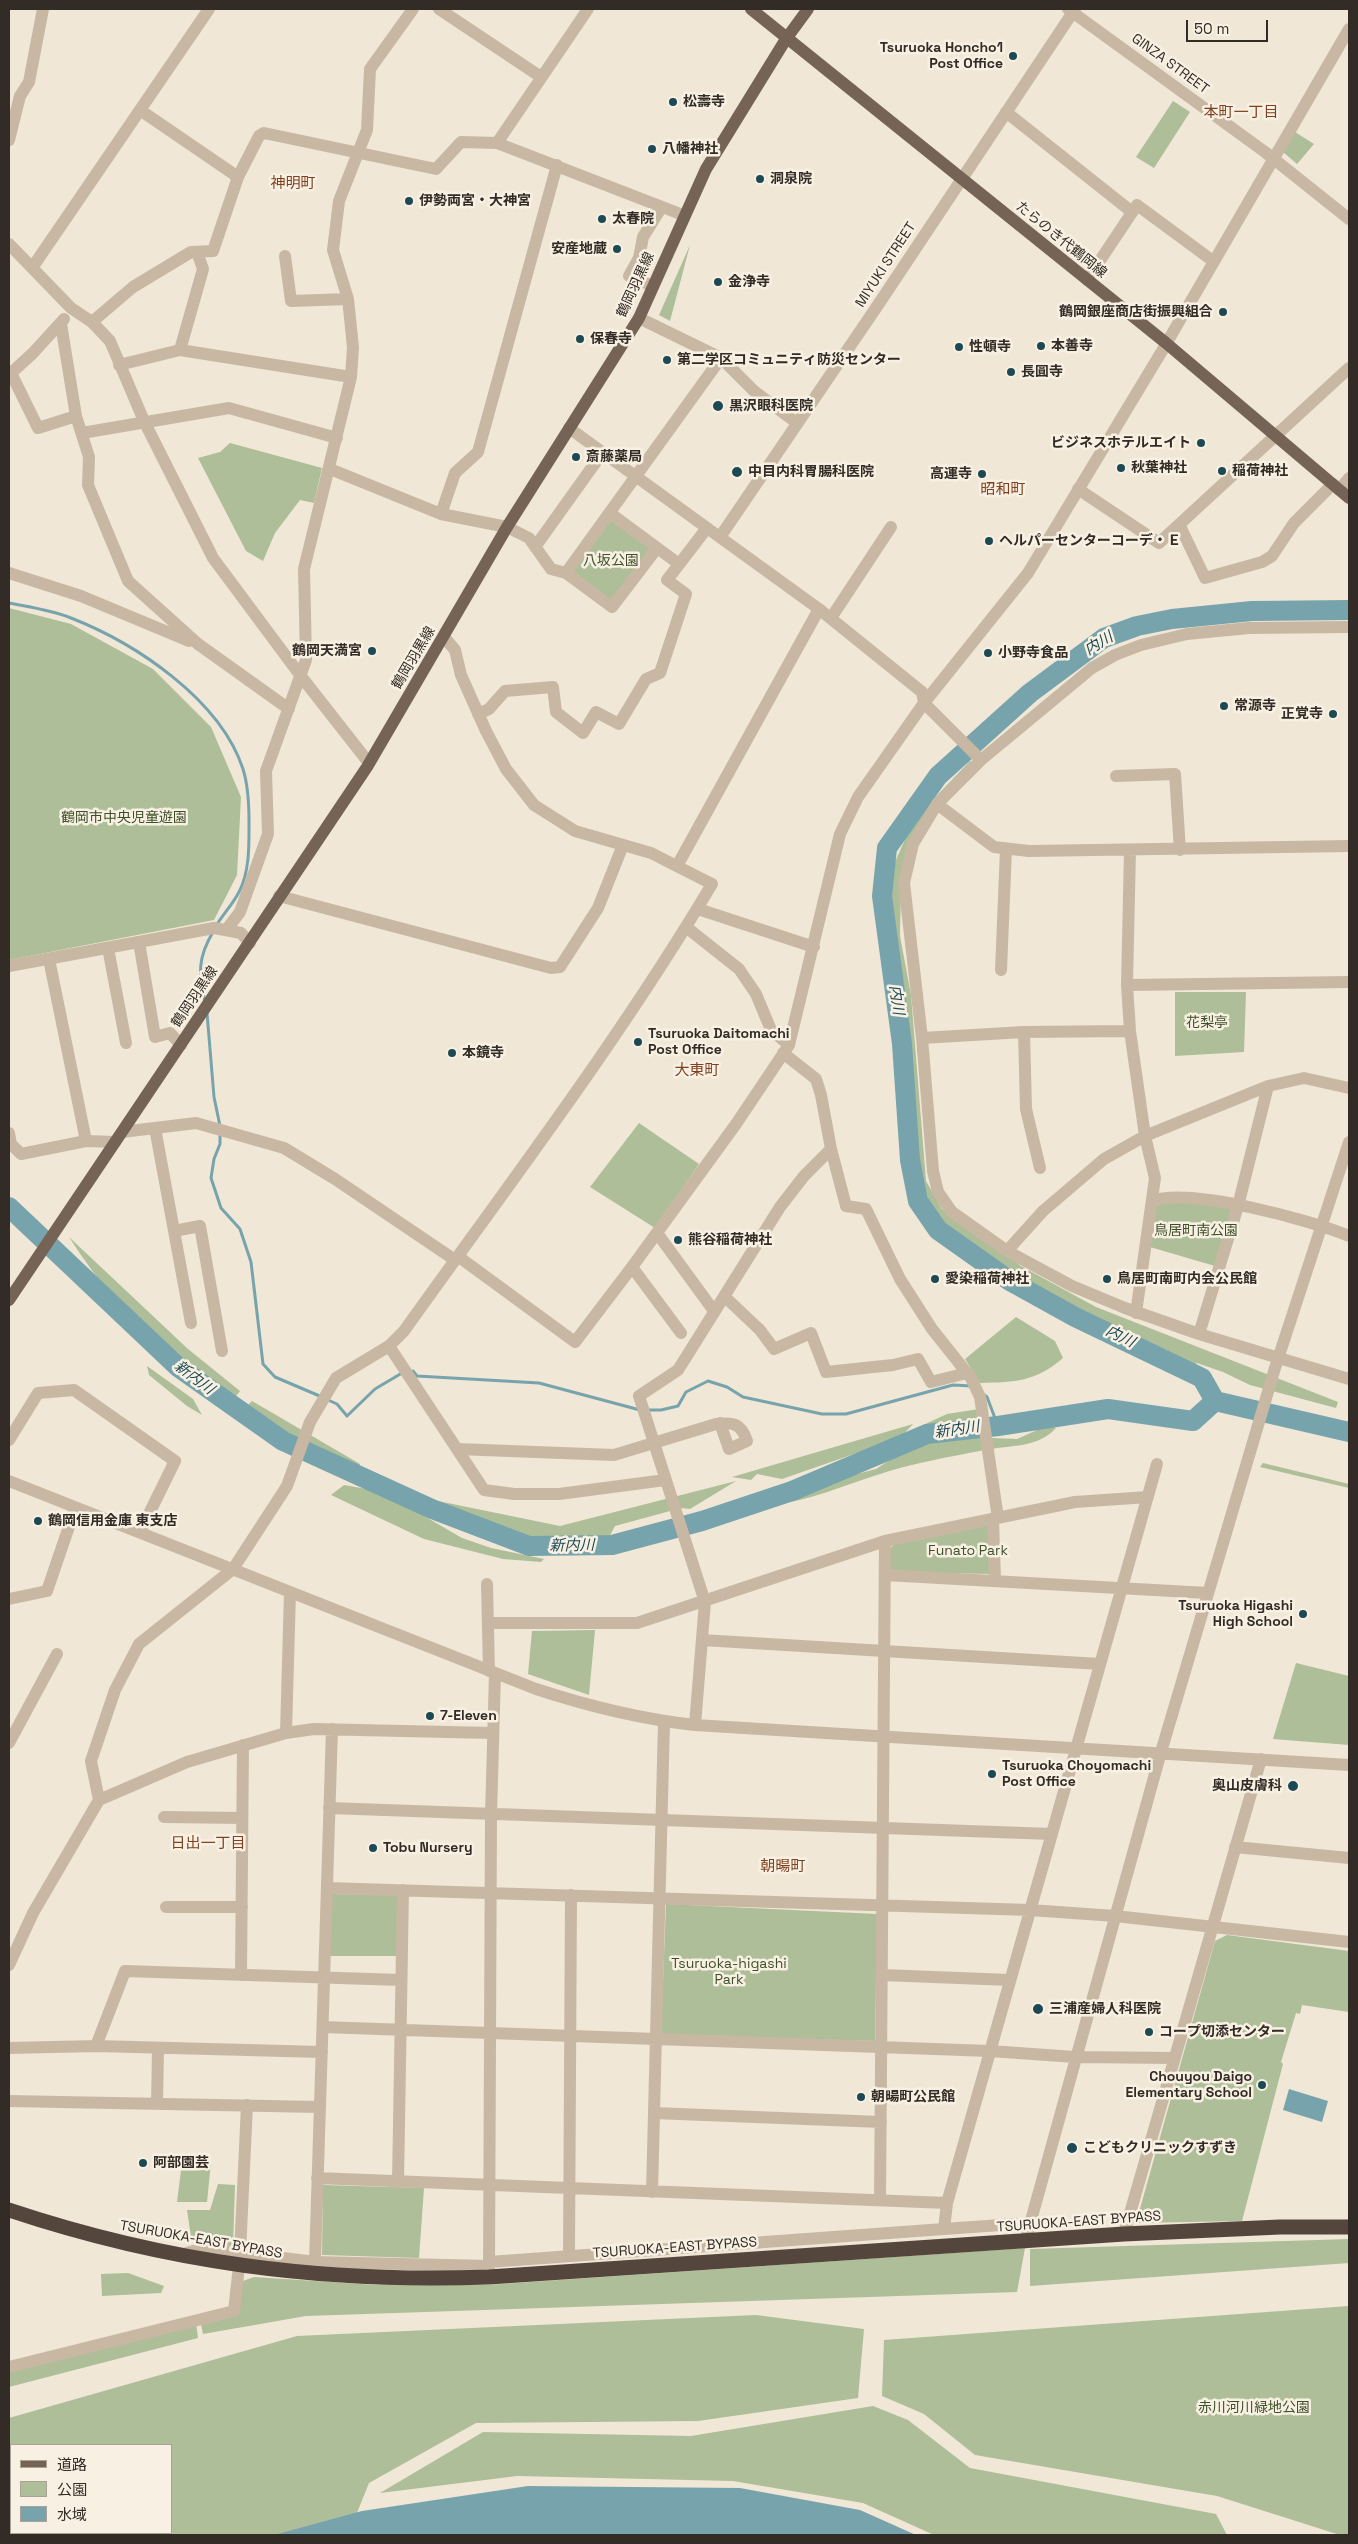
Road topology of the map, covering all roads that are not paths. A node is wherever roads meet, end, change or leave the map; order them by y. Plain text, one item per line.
1 (42, 9) edge
2 (209, 9) edge
3 (413, 9) edge
4 (439, 9) edge
5 (588, 9) edge
6 (750, 9) edge
7 (808, 9) edge
8 (1072, 10) edge
9 (1349, 29) edge
10 (786, 39) junction
11 (541, 77) junction
12 (140, 110) junction
13 (1006, 112) junction
14 (10, 133) edge
15 (497, 143) junction
16 (357, 154) junction
17 (1273, 158) junction
18 (558, 166) junction
19 (238, 177) junction
20 (960, 178) junction
21 (661, 208) junction
22 (1132, 212) junction
23 (683, 215) junction
24 (1349, 219) edge
25 (9, 244) edge
26 (197, 252) junction
27 (286, 256) dead end
28 (1213, 261) junction
29 (32, 268) junction
30 (1087, 280) junction
31 (653, 286) junction
32 (348, 299) junction
33 (71, 308) junction
34 (639, 318) junction
35 (92, 322) junction
36 (61, 324) junction
37 (1166, 343) junction
38 (180, 350) junction
39 (721, 358) junction
40 (119, 365) junction
41 (1349, 368) edge
42 (10, 374) edge
43 (351, 377) junction
44 (76, 416) junction
45 (144, 421) junction
46 (797, 423) junction
47 (569, 428) junction
48 (82, 433) junction
49 (1277, 436) junction
50 (337, 438) junction
51 (603, 452) junction
52 (330, 469) junction
53 (636, 476) junction
54 (1349, 478) edge
55 (1078, 489) junction
56 (1340, 491) edge
57 (610, 513) junction
58 (440, 514) junction
59 (1180, 526) junction
60 (507, 527) junction
61 (891, 527) dead end
62 (707, 528) junction
63 (720, 537) junction
64 (536, 547) junction
65 (657, 548) junction
66 (679, 564) junction
67 (9, 573) edge
68 (566, 573) junction
69 (819, 609) junction
70 (831, 618) junction
71 (1349, 626) edge
72 (444, 637) junction
73 (198, 644) junction
74 (300, 675) junction
75 (924, 703) junction
76 (289, 709) junction
77 (478, 714) junction
78 (981, 760) junction
79 (369, 763) junction
80 (1116, 776) dead end
81 (937, 804) junction
82 (623, 845) junction
83 (1349, 846) edge
84 (1006, 849) junction
85 (1130, 850) junction
86 (1180, 850) junction
87 (677, 866) junction
88 (279, 896) junction
89 (698, 909) junction
90 (686, 927) junction
91 (227, 929) junction
92 (139, 942) junction
93 (250, 943) junction
94 (814, 947) junction
95 (108, 948) junction
96 (49, 959) junction
97 (9, 966) edge
98 (1001, 970) dead end
99 (1349, 982) edge
100 (1127, 985) junction
101 (1130, 1031) junction
102 (1024, 1032) junction
103 (922, 1038) junction
104 (126, 1043) dead end
105 (181, 1045) junction
106 (786, 1049) junction
107 (1268, 1086) junction
108 (1349, 1088) edge
109 (155, 1128) junction
110 (9, 1134) edge
111 (1145, 1136) junction
112 (118, 1137) junction
113 (86, 1141) junction
114 (1349, 1142) edge
115 (831, 1149) junction
116 (1040, 1168) dead end
117 (1152, 1201) junction
118 (1238, 1206) junction
119 (1322, 1225) junction
120 (174, 1231) junction
121 (657, 1233) junction
122 (1349, 1236) edge
123 (1007, 1251) junction
124 (457, 1258) junction
125 (632, 1267) junction
126 (724, 1296) junction
127 (9, 1300) edge
128 (714, 1311) junction
129 (1136, 1312) junction
130 (191, 1323) dead end
131 (681, 1333) dead end
132 (1199, 1334) junction
133 (389, 1346) junction
134 (222, 1351) dead end
135 (1276, 1363) junction
136 (967, 1373) junction
137 (1349, 1379) edge
138 (720, 1423) dead end
139 (9, 1440) edge
140 (654, 1443) junction
141 (457, 1450) junction
142 (1157, 1464) dead end
143 (9, 1481) edge
144 (666, 1485) junction
145 (1148, 1497) junction
146 (74, 1508) junction
147 (996, 1519) junction
148 (140, 1532) junction
149 (885, 1541) junction
150 (233, 1569) junction
151 (885, 1575) junction
152 (995, 1580) junction
153 (487, 1584) dead end
154 (1122, 1587) junction
155 (290, 1592) junction
156 (1208, 1593) junction
157 (9, 1599) edge
158 (705, 1602) junction
159 (488, 1623) junction
160 (702, 1640) junction
161 (884, 1650) junction
162 (58, 1654) dead end
163 (1100, 1664) junction
164 (492, 1672) junction
165 (664, 1722) junction
166 (695, 1725) junction
167 (332, 1729) junction
168 (286, 1733) junction
169 (493, 1733) junction
170 (884, 1736) junction
171 (9, 1743) edge
172 (243, 1745) junction
173 (1076, 1748) junction
174 (1161, 1752) junction
175 (1261, 1759) junction
176 (1349, 1765) edge
177 (99, 1800) junction
178 (330, 1808) junction
179 (491, 1815) junction
180 (164, 1817) dead end
181 (242, 1818) junction
182 (662, 1820) junction
183 (883, 1828) junction
184 (1052, 1834) junction
185 (1235, 1847) junction
186 (1349, 1858) edge
187 (327, 1888) junction
188 (403, 1890) junction
189 (491, 1894) junction
190 (572, 1895) junction
191 (659, 1897) junction
192 (882, 1906) junction
193 (166, 1907) dead end
194 (242, 1907) junction
195 (1030, 1910) junction
196 (1115, 1916) junction
197 (1212, 1927) junction
198 (1349, 1942) edge
199 (9, 1965) edge
200 (241, 1975) junction
201 (882, 1975) junction
202 (324, 1978) junction
203 (401, 1980) junction
204 (1010, 1980) junction
205 (322, 2027) junction
206 (400, 2030) junction
207 (490, 2033) junction
208 (570, 2036) junction
209 (656, 2039) junction
210 (96, 2046) junction
211 (881, 2047) junction
212 (9, 2048) edge
213 (158, 2048) junction
214 (990, 2051) junction
215 (322, 2052) junction
216 (1075, 2057) junction
217 (1174, 2058) junction
218 (9, 2101) edge
219 (157, 2104) junction
220 (247, 2105) junction
221 (320, 2107) junction
222 (654, 2113) junction
223 (880, 2122) junction
224 (317, 2178) junction
225 (398, 2182) junction
226 (488, 2184) junction
227 (570, 2189) junction
228 (652, 2192) junction
229 (880, 2200) junction
230 (947, 2202) junction
231 (9, 2210) edge
232 (1015, 2224) dead end
233 (1349, 2227) edge
234 (944, 2229) junction
235 (1124, 2234) junction
236 (1024, 2242) junction
237 (569, 2254) junction
238 (240, 2260) junction
239 (315, 2262) junction
240 (489, 2268) junction
241 (9, 2367) edge

1 - 14 street
2 - 12 street
3 - 16 street
4 - 11 street
5 - 11 street
6 - 10 main road, たらのき代鶴岡線
7 - 10 main road, 鶴岡羽黒線
8 - 13 street, MIYUKI STREET
8 - 17 street, GINZA STREET
9 - 17 street
10 - 20 main road, たらのき代鶴岡線
10 - 23 main road, 鶴岡羽黒線
11 - 15 street
12 - 19 street
12 - 29 street
13 - 20 street, MIYUKI STREET
13 - 22 street
15 - 16 street
15 - 18 street
16 - 19 street
16 - 32 street
17 - 24 street, GINZA STREET
17 - 28 street
18 - 21 street
18 - 58 street
19 - 26 street
20 - 30 main road, たらのき代鶴岡線
20 - 46 street, MIYUKI STREET
21 - 23 street
21 - 31 street
22 - 28 street
22 - 30 street
23 - 31 main road, 鶴岡羽黒線
25 - 29 street
26 - 35 street
26 - 38 street
27 - 32 street
28 - 37 street
29 - 33 street
30 - 37 main road, たらのき代鶴岡線
31 - 34 main road, 鶴岡羽黒線
32 - 43 street
33 - 35 street
33 - 36 street
34 - 39 street
34 - 47 main road, 鶴岡羽黒線
35 - 40 street
36 - 42 street
36 - 44 street
37 - 49 main road, たらのき代鶴岡線
37 - 55 street
38 - 40 street
38 - 43 street
39 - 46 street
39 - 53 street
40 - 45 street
41 - 49 street
42 - 44 street
43 - 50 street
44 - 48 street
45 - 48 street
45 - 50 street
45 - 74 street
46 - 63 street, MIYUKI STREET
47 - 51 street
47 - 60 main road, 鶴岡羽黒線
48 - 73 street
49 - 56 main road, たらのき代鶴岡線
49 - 59 street
50 - 52 street
51 - 53 street
51 - 64 street
52 - 58 street
52 - 74 street
53 - 57 street
53 - 62 street
54 - 56 street
55 - 59 street
55 - 75 street
56 - 59 street
57 - 65 street
57 - 68 street
58 - 60 street
60 - 64 street
60 - 72 main road, 鶴岡羽黒線
61 - 70 street
62 - 63 street
62 - 66 street
63 - 69 street
64 - 68 street
65 - 66 street
65 - 68 street
66 - 77 street
67 - 73 street
69 - 70 street
69 - 87 street
70 - 75 street
71 - 78 street
72 - 77 street
72 - 79 main road, 鶴岡羽黒線
73 - 76 street
74 - 76 street
74 - 79 street
75 - 78 street
75 - 94 street
76 - 91 street
77 - 82 street
78 - 81 street
79 - 88 main road, 鶴岡羽黒線
80 - 86 street
81 - 84 street
81 - 103 street
82 - 87 street
82 - 88 street
83 - 86 street
84 - 85 street
84 - 98 street
85 - 86 street
85 - 100 street
87 - 89 street
88 - 93 main road, 鶴岡羽黒線
89 - 90 street
89 - 94 street
90 - 106 street
90 - 124 street
91 - 92 street
91 - 93 street
92 - 95 street
92 - 105 street
93 - 105 main road, 鶴岡羽黒線
94 - 106 street
95 - 96 street
95 - 104 street
96 - 97 street
96 - 113 street
99 - 100 street
100 - 101 street
101 - 102 street
101 - 111 street
102 - 103 street
102 - 116 street
103 - 123 street
105 - 112 main road, 鶴岡羽黒線
106 - 115 street
106 - 121 street
107 - 108 street
107 - 111 street
107 - 118 street
109 - 112 street
109 - 120 street
109 - 124 street
110 - 113 street
111 - 117 street
111 - 123 street
112 - 113 street
112 - 127 main road, 鶴岡羽黒線
114 - 119 street
115 - 126 street
115 - 136 street
117 - 118 street
117 - 129 street
118 - 119 street
118 - 132 street
119 - 122 street
119 - 135 street
120 - 130 street
120 - 134 street
121 - 125 street
121 - 128 street
123 - 129 street
124 - 125 street
124 - 133 street
125 - 131 street
126 - 128 street
126 - 136 street
128 - 140 street
129 - 132 street
132 - 135 street
133 - 141 street
133 - 150 street
135 - 137 street
135 - 156 street
136 - 147 street
138 - 140 street
139 - 148 street
140 - 141 street
140 - 144 street
141 - 144 street
142 - 145 street
143 - 146 street
144 - 158 street
145 - 147 street
145 - 154 street
146 - 148 street
146 - 157 street
147 - 149 street
147 - 152 street
148 - 150 street
149 - 151 street
149 - 158 street
150 - 155 street
150 - 177 street
151 - 152 street
151 - 161 street
152 - 154 street
153 - 159 street
154 - 156 street
154 - 163 street
155 - 164 street
155 - 168 street
156 - 174 street
158 - 159 street
158 - 160 street
159 - 164 street
160 - 161 street
160 - 166 street
161 - 163 street
161 - 170 street
162 - 171 street
163 - 173 street
164 - 165 street
164 - 169 street
165 - 166 street
165 - 182 street
166 - 170 street
167 - 168 street
167 - 169 street
167 - 178 street
168 - 172 street
169 - 179 street
170 - 173 street
170 - 183 street
172 - 177 street
172 - 181 street
173 - 174 street
173 - 184 street
174 - 175 street
174 - 196 street
175 - 176 street
175 - 185 street
177 - 199 street
178 - 179 street
178 - 187 street
179 - 182 street
179 - 189 street
180 - 181 street
181 - 194 street
182 - 183 street
182 - 191 street
183 - 184 street
183 - 192 street
184 - 195 street
185 - 186 street
185 - 197 street
187 - 188 street
187 - 202 street
188 - 189 street
188 - 203 street
189 - 190 street
189 - 207 street
190 - 191 street
190 - 208 street
191 - 192 street
191 - 209 street
192 - 195 street
192 - 201 street
193 - 194 street
194 - 200 street
195 - 196 street
195 - 204 street
196 - 197 street
196 - 216 street
197 - 198 street
197 - 217 street
200 - 202 street
200 - 210 street
201 - 204 street
201 - 211 street
202 - 203 street
202 - 205 street
203 - 206 street
204 - 214 street
205 - 206 street
205 - 215 street
206 - 207 street
206 - 225 street
207 - 208 street
207 - 226 street
208 - 209 street
208 - 227 street
209 - 211 street
209 - 222 street
210 - 212 street
210 - 213 street
211 - 214 street
211 - 223 street
213 - 215 street
213 - 219 street
214 - 216 street
214 - 230 street
215 - 221 street
216 - 217 street
216 - 236 street
217 - 235 street
218 - 219 street
219 - 220 street
220 - 221 street
220 - 238 street
221 - 224 street
222 - 223 street
222 - 228 street
223 - 229 street
224 - 225 street
224 - 239 street
225 - 226 street
226 - 227 street
226 - 240 street
227 - 228 street
227 - 237 street
228 - 229 street
229 - 230 street
230 - 234 street
231 - 238 highway, TSURUOKA-EAST BYPASS
232 - 234 street
233 - 235 highway, TSURUOKA-EAST BYPASS
234 - 237 street
235 - 236 highway, TSURUOKA-EAST BYPASS
236 - 240 highway, TSURUOKA-EAST BYPASS
237 - 240 street
238 - 239 street
238 - 240 highway, TSURUOKA-EAST BYPASS
238 - 241 street
239 - 240 street

